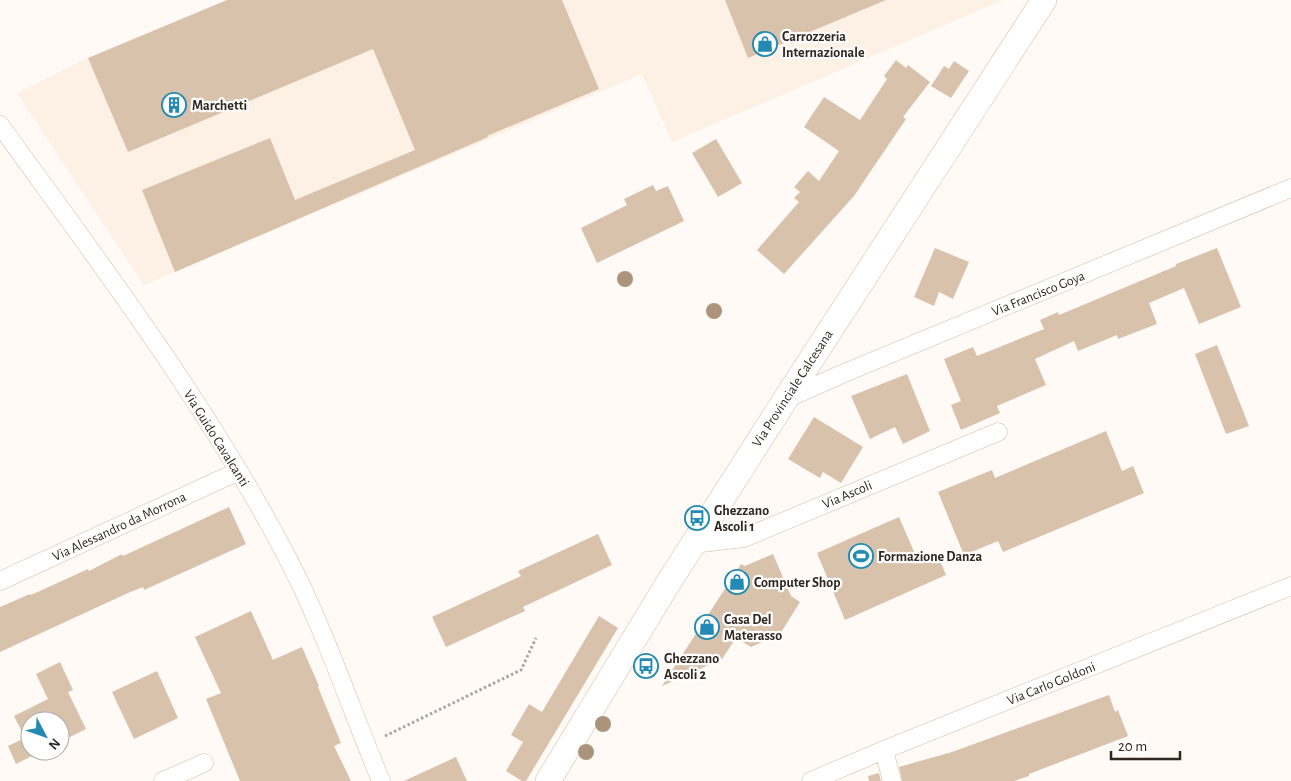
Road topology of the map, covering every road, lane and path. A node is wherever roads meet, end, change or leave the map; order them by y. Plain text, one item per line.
1 (1044, 0) edge
2 (0, 125) edge
3 (1291, 188) edge
4 (785, 400) junction
5 (998, 432) dead end
6 (239, 471) junction
7 (693, 544) junction
8 (0, 581) edge
9 (1291, 586) edge
10 (536, 638) dead end
11 (366, 746) junction
12 (884, 750) junction
13 (204, 763) dead end
14 (163, 781) edge
15 (381, 781) edge
16 (548, 781) edge
17 (811, 781) edge
18 (892, 781) edge

1 - 4 main road, Via Provinciale Calcesana
2 - 6 street, Via Guido Cavalcanti
3 - 4 street, Via Francisco Goya
4 - 7 main road, Via Provinciale Calcesana
5 - 7 street, Via Ascoli
6 - 8 street, Via Alessandro da Morrona
6 - 11 street, Via Guido Cavalcanti
7 - 16 main road, Via Provinciale Calcesana
9 - 12 street, Via Carlo Goldoni
10 - 11 path
11 - 15 street, Via Guido Cavalcanti
12 - 17 street, Via Carlo Goldoni
12 - 18 street
13 - 14 street

